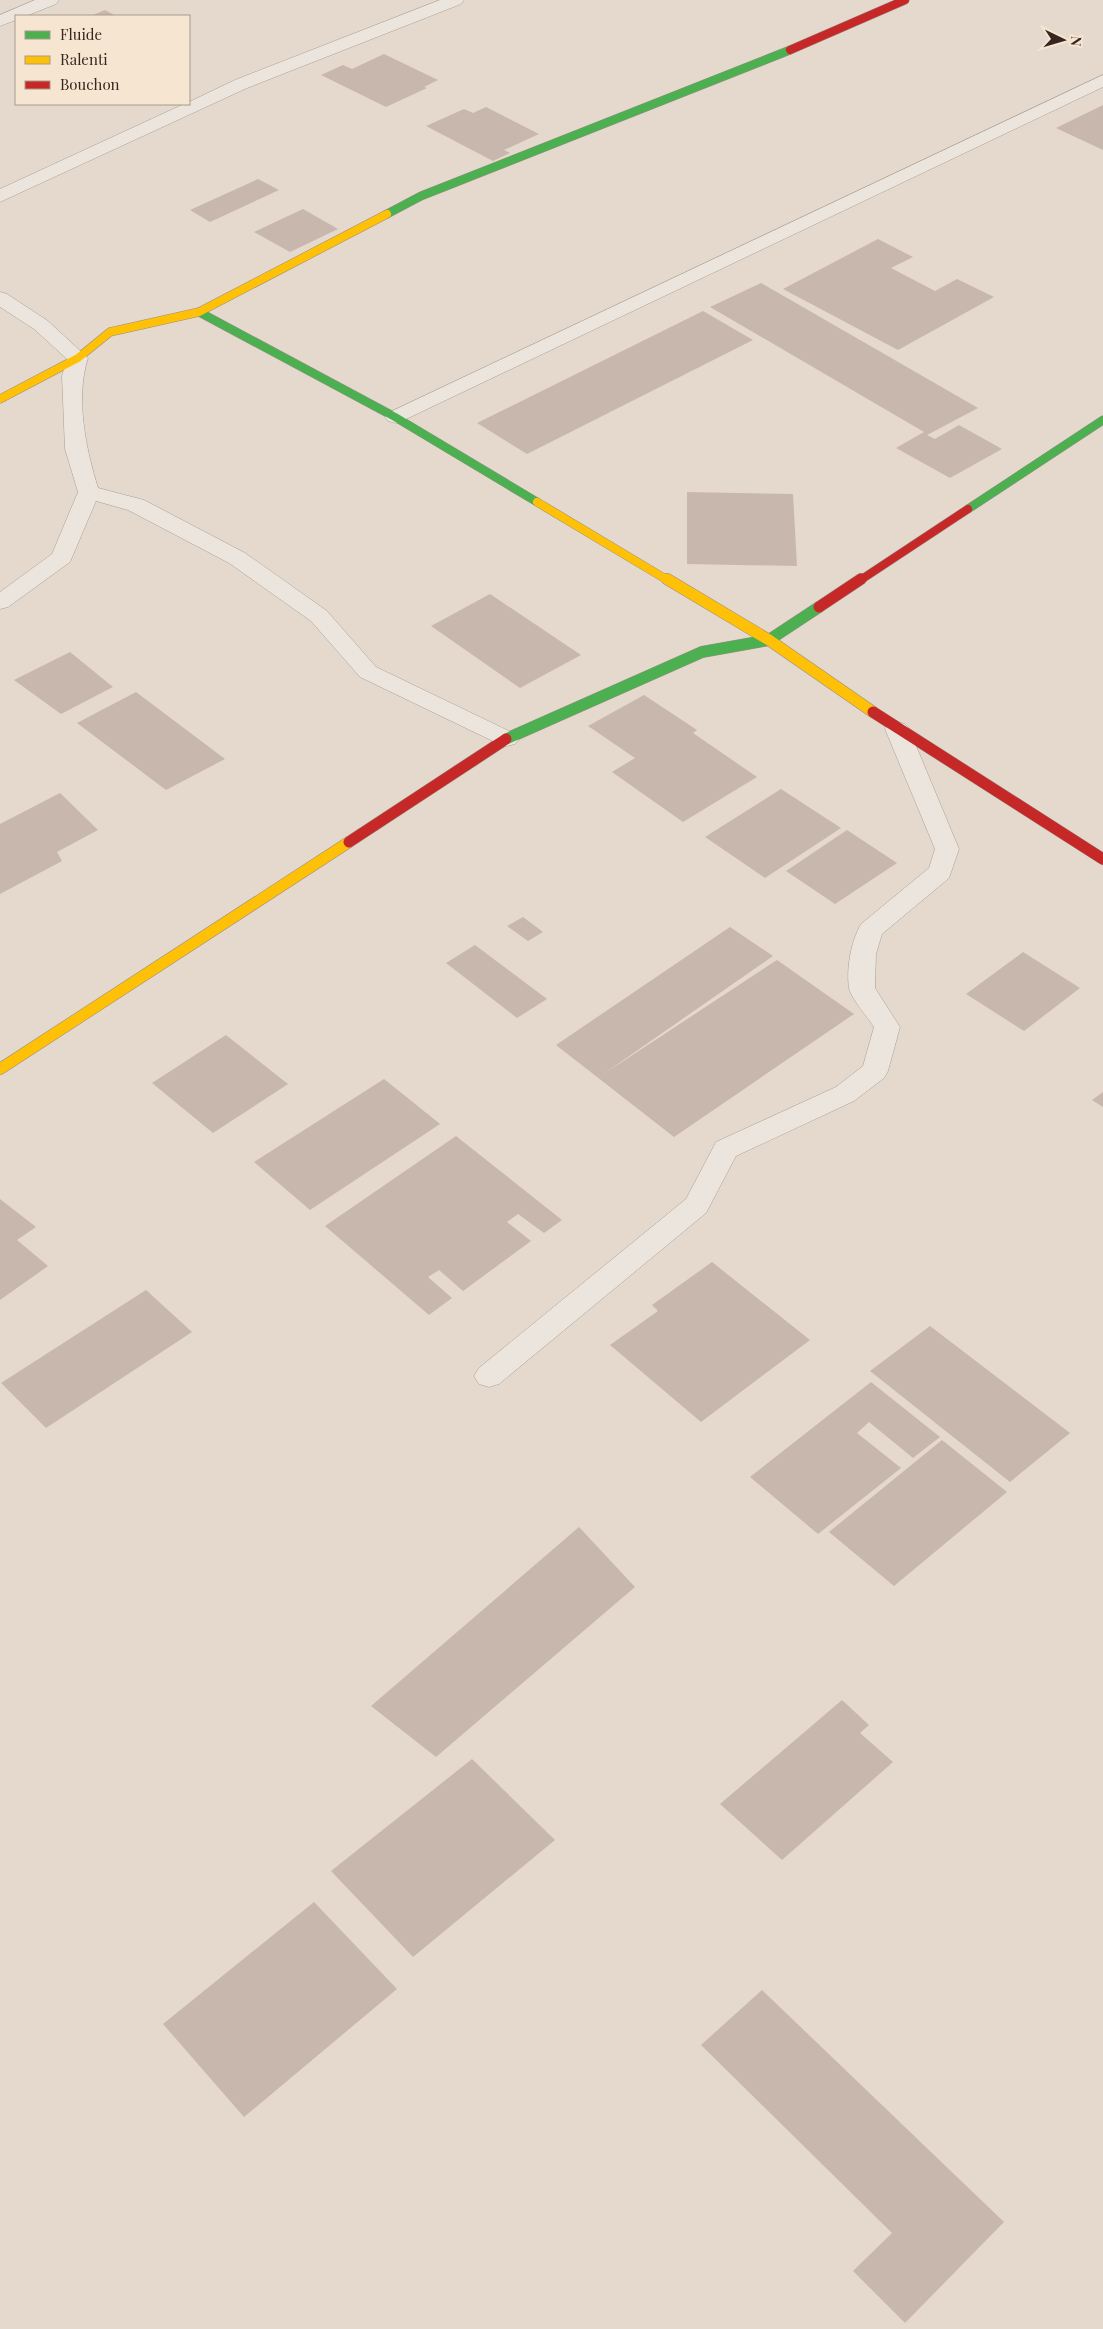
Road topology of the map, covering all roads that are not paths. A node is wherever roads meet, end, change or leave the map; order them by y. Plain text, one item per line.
1 (50, 0) edge
2 (455, 0) edge
3 (905, 0) edge
4 (0, 21) edge
5 (1103, 80) edge
6 (0, 196) edge
7 (0, 298) edge
8 (199, 312) junction
9 (78, 358) junction
10 (0, 399) edge
11 (395, 417) junction
12 (1103, 420) edge
13 (89, 492) junction
14 (0, 602) edge
15 (769, 640) junction
16 (897, 729) junction
17 (507, 739) junction
18 (1103, 859) edge
19 (0, 1069) edge
20 (489, 1376) dead end

1 - 4 street
2 - 6 street
3 - 8 street
5 - 11 street
7 - 9 street
8 - 9 street
8 - 11 street
9 - 10 street
9 - 13 street
11 - 15 street
12 - 15 street
13 - 14 street
13 - 17 street
15 - 16 street
15 - 17 street
16 - 18 street
16 - 20 street
17 - 19 street

